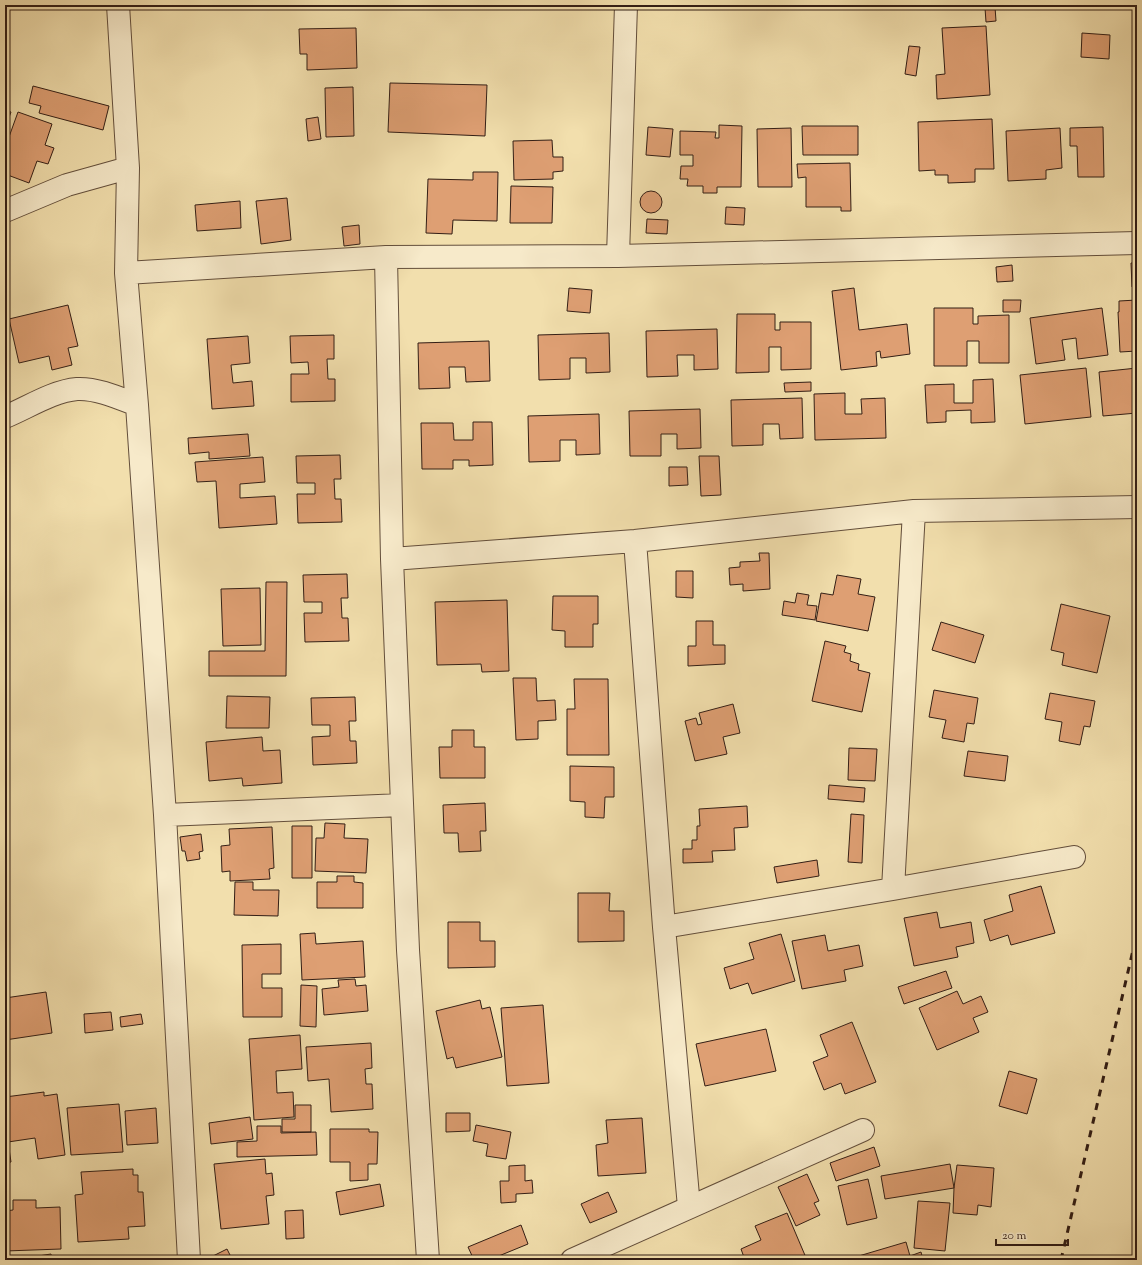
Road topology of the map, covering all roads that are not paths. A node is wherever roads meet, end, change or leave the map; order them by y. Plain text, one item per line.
1 (118, 5) edge
2 (626, 5) edge
3 (128, 168) junction
4 (5, 211) edge
5 (1137, 243) edge
6 (618, 256) junction
7 (386, 258) junction
8 (126, 273) junction
9 (137, 405) junction
10 (5, 417) edge
11 (1137, 507) edge
12 (914, 511) junction
13 (635, 541) junction
14 (392, 559) junction
15 (402, 806) junction
16 (165, 815) junction
17 (1074, 857) dead end
18 (893, 889) junction
19 (664, 927) junction
20 (863, 1130) dead end
21 (689, 1207) junction
22 (189, 1260) edge
23 (428, 1260) edge
24 (572, 1260) edge

1 - 3 street
2 - 6 street
3 - 4 street
3 - 8 street
5 - 6 street
6 - 7 street
7 - 8 street
7 - 14 street
8 - 9 street
9 - 10 street
9 - 16 street
11 - 12 street
12 - 13 street
12 - 18 street
13 - 14 street
13 - 19 street
14 - 15 street
15 - 16 street
15 - 23 street
16 - 22 street
17 - 18 street
18 - 19 street
19 - 21 street
20 - 21 street
21 - 24 street

